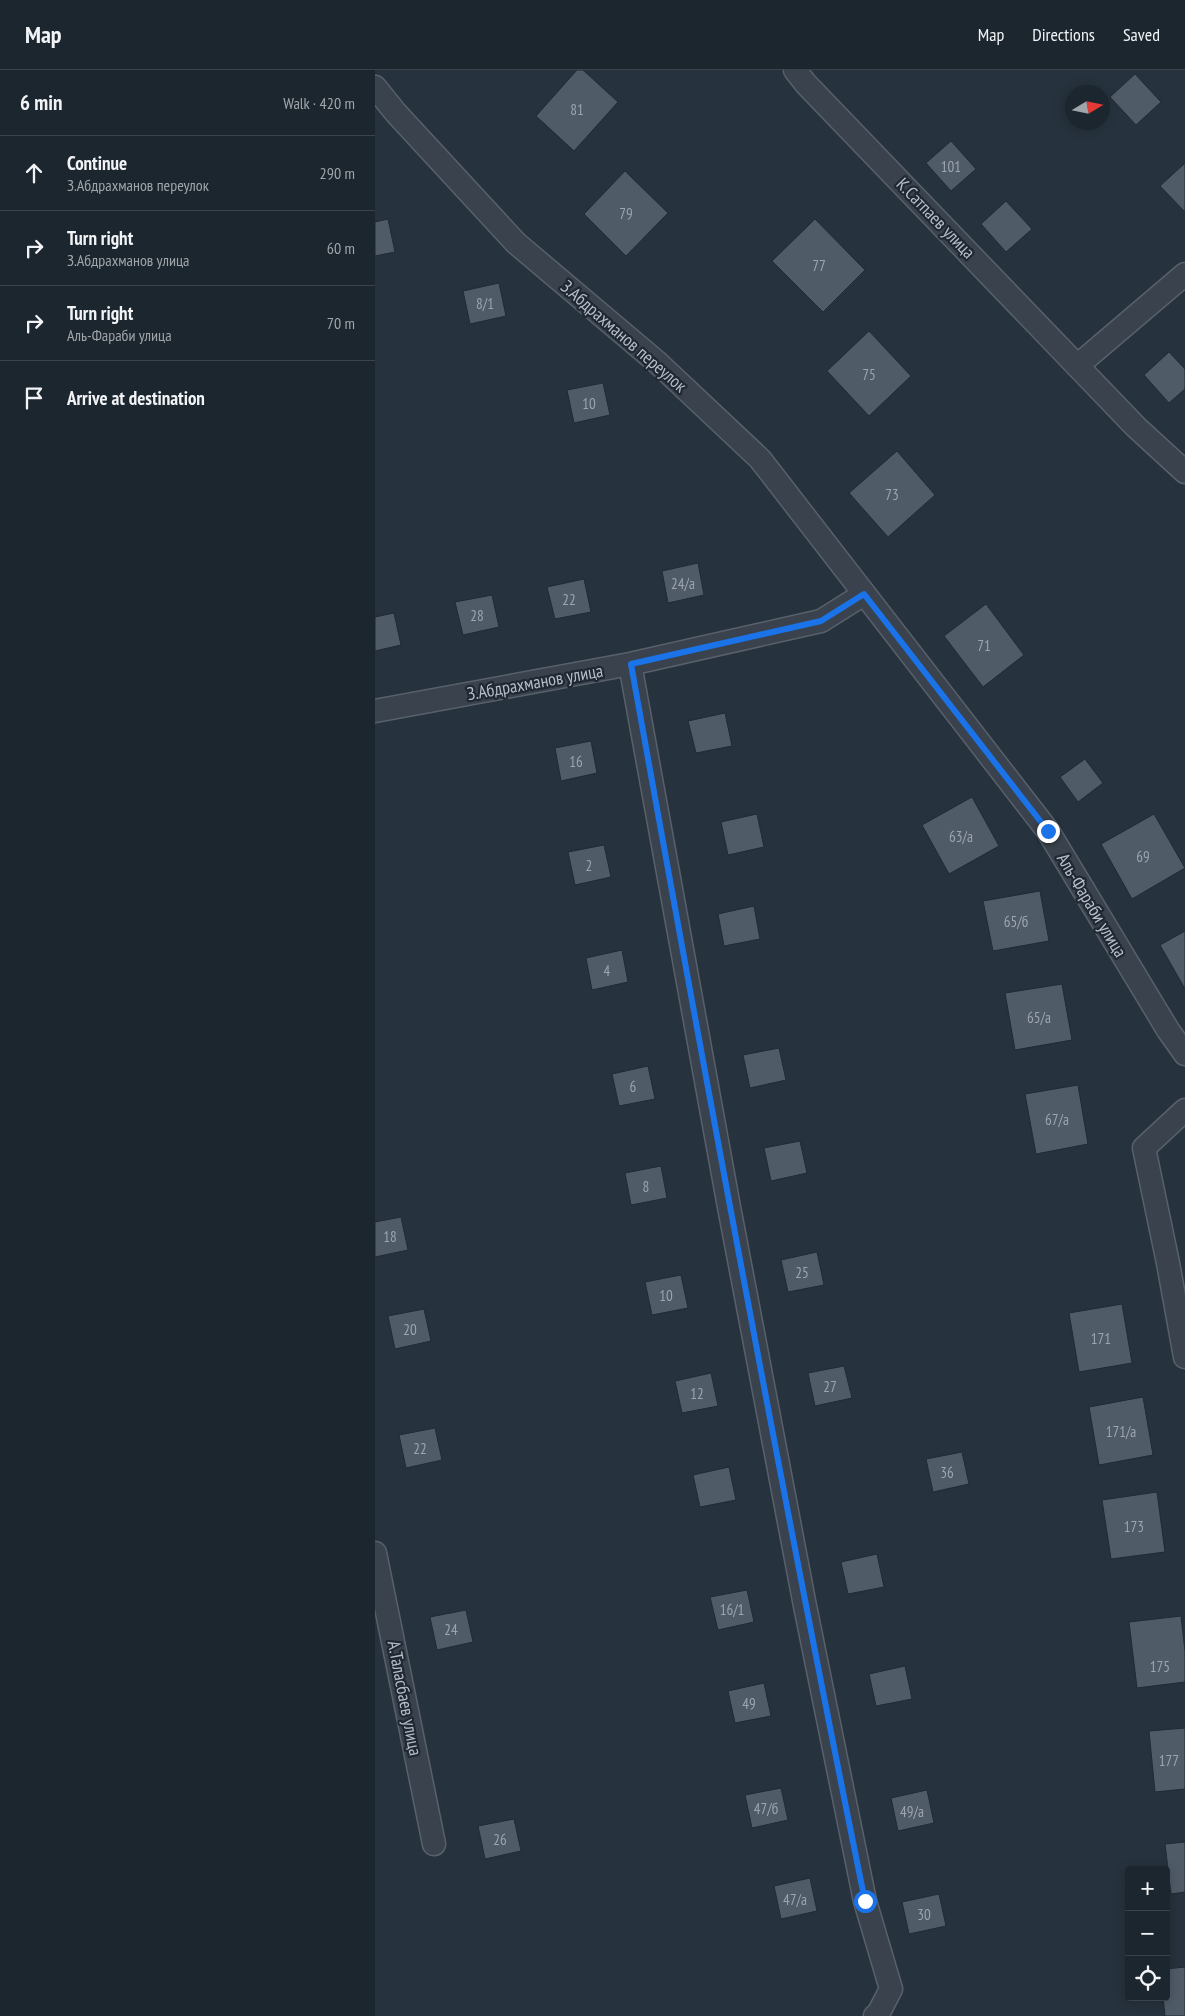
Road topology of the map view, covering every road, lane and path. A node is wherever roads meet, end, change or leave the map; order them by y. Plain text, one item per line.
1 (795, 70) edge
2 (375, 87) edge
3 (1185, 274) edge
4 (1077, 366) junction
5 (1185, 472) edge
6 (864, 594) junction
7 (631, 664) junction
8 (375, 711) edge
9 (1185, 1054) edge
10 (1185, 1110) edge
11 (1185, 1358) edge
12 (375, 1552) edge
13 (434, 1844) dead end
14 (875, 2016) edge

1 - 4 street, К.Сатпаев улица
2 - 6 street, З.Абдрахманов переулок
3 - 4 street
4 - 5 street, К.Сатпаев улица
6 - 7 street, З.Абдрахманов улица
6 - 9 street, Аль-Фараби улица
7 - 8 street, З.Абдрахманов улица
7 - 14 street
10 - 11 street
12 - 13 street, А.Таласбаев улица

